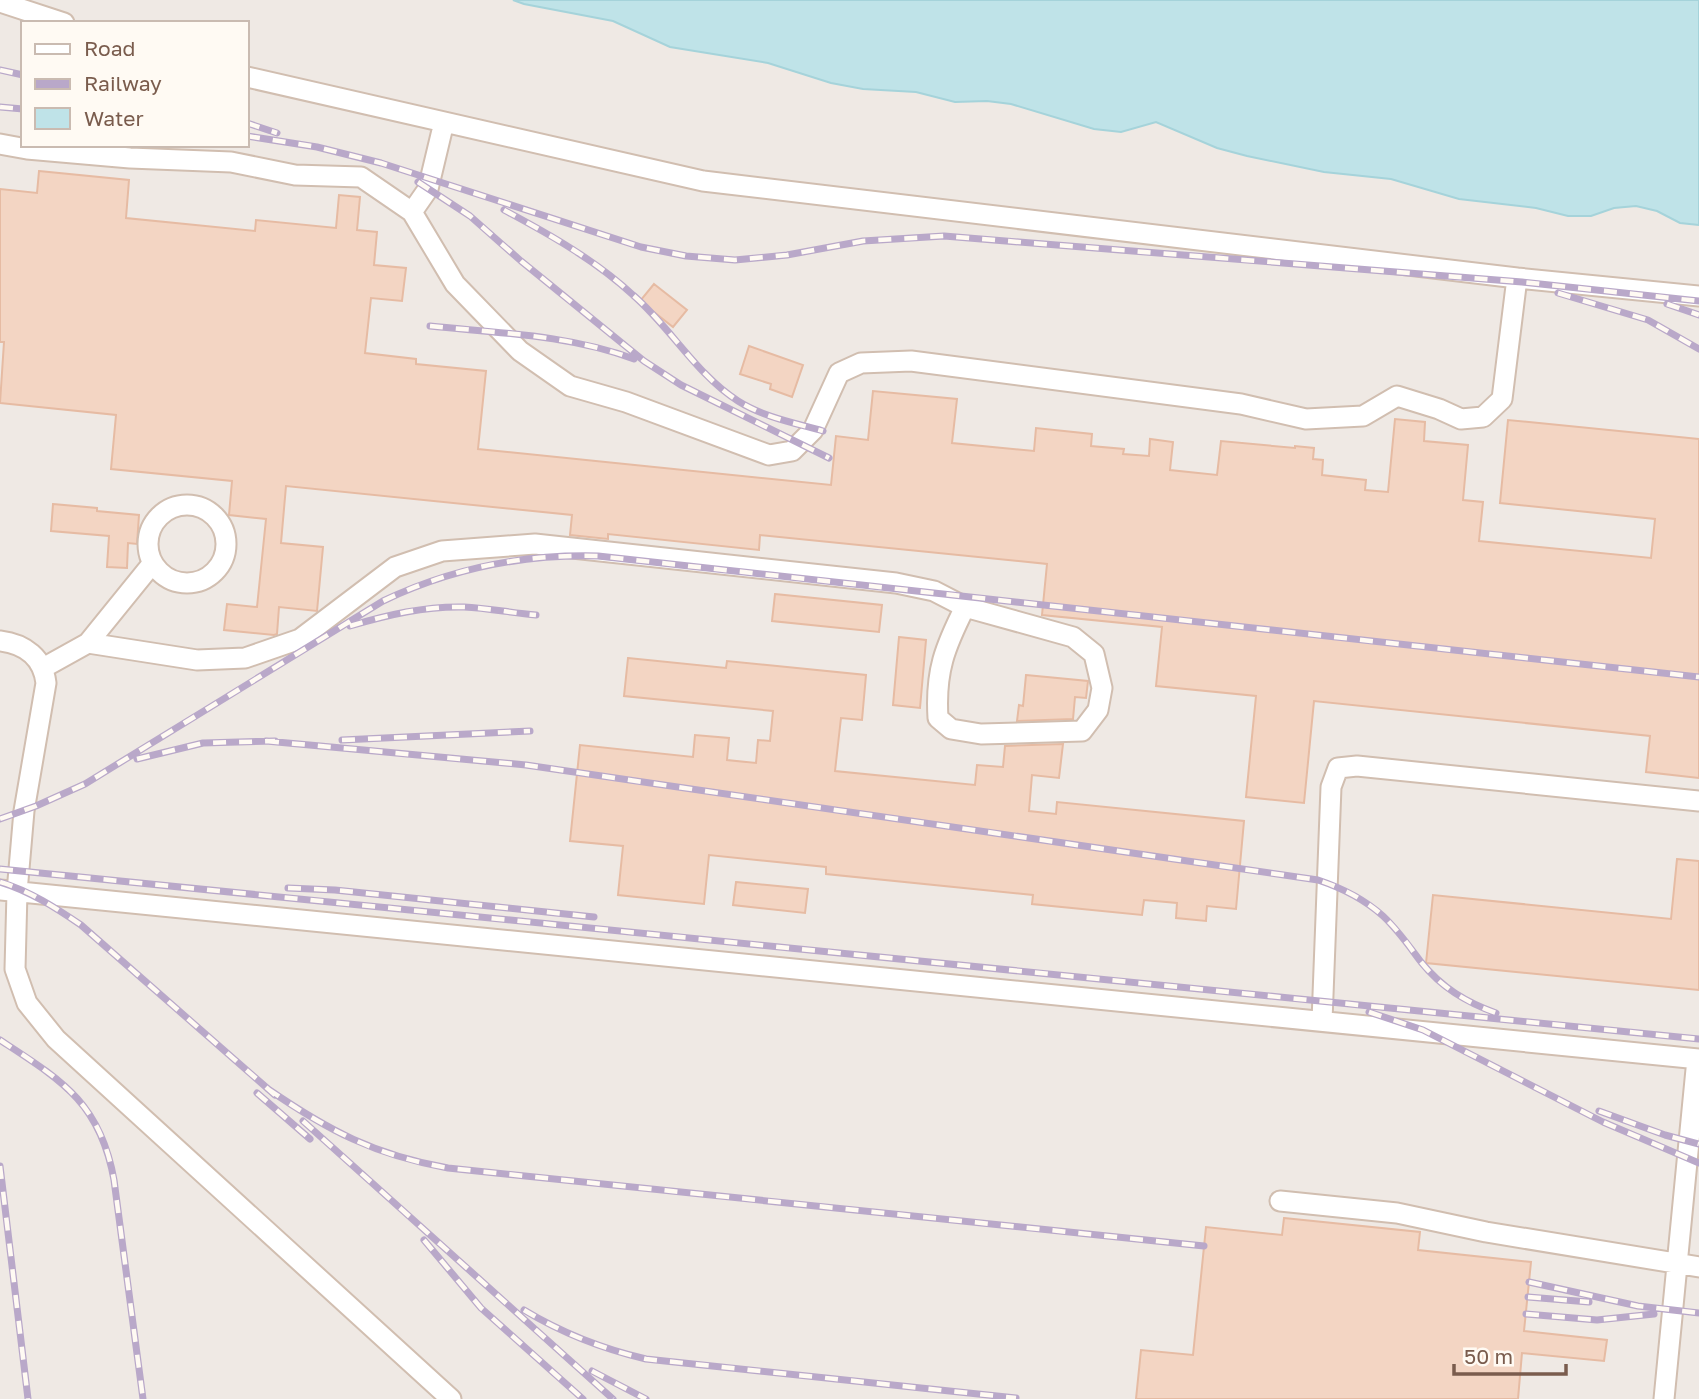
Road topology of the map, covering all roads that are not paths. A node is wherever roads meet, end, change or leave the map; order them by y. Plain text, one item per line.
1 (0, 2) edge
2 (58, 21) edge
3 (248, 77) edge
4 (444, 122) junction
5 (0, 144) edge
6 (412, 212) junction
7 (1517, 278) junction
8 (1699, 296) edge
9 (152, 565) junction
10 (965, 607) junction
11 (0, 641) edge
12 (88, 643) junction
13 (43, 668) junction
14 (1699, 801) edge
15 (8, 891) edge
16 (1322, 1021) junction
17 (1698, 1059) edge
18 (1280, 1201) dead end
19 (1677, 1264) junction
20 (1699, 1267) edge
21 (451, 1399) edge
22 (1664, 1399) edge

1 - 2 lane
3 - 4 lane
4 - 6 lane
4 - 7 lane
5 - 6 lane
6 - 7 lane
7 - 8 lane
9 - 9 lane
9 - 12 lane
10 - 10 lane
10 - 12 lane
11 - 13 lane
12 - 13 lane
13 - 15 lane
14 - 16 lane
15 - 16 lane
15 - 21 lane
16 - 17 lane
17 - 19 lane
18 - 19 lane
19 - 20 lane
19 - 22 lane

